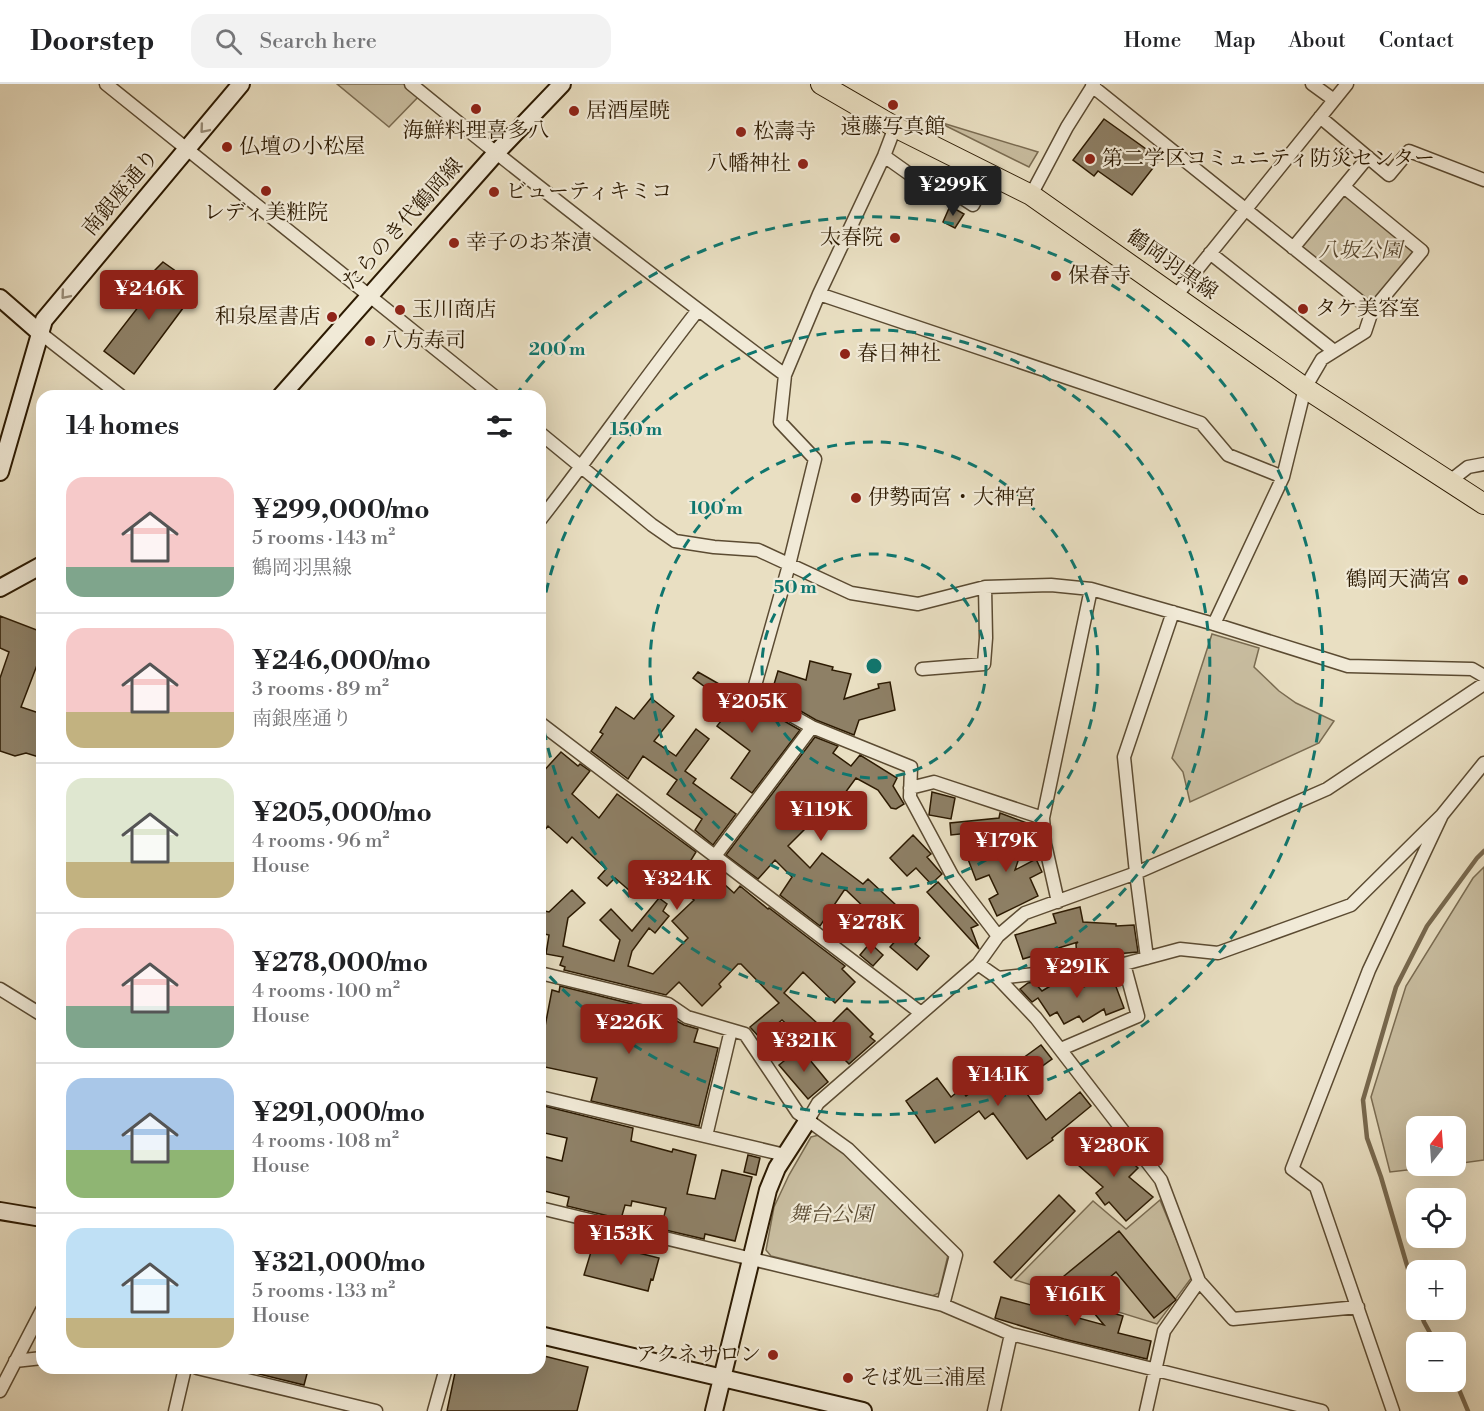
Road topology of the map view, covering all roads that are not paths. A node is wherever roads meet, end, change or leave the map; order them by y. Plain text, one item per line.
1 (106, 84) edge
2 (241, 84) edge
3 (411, 84) edge
4 (562, 84) edge
5 (821, 84) edge
6 (1312, 84) edge
7 (1347, 84) edge
8 (1093, 85) edge
9 (1334, 100) junction
10 (1320, 117) junction
11 (895, 127) junction
12 (187, 149) junction
13 (496, 153) junction
14 (884, 156) junction
15 (1368, 158) junction
16 (990, 173) junction
17 (1484, 180) edge
18 (1344, 187) junction
19 (1032, 195) junction
20 (1245, 209) junction
21 (1293, 248) junction
22 (1210, 253) junction
23 (819, 294) junction
24 (369, 297) junction
25 (1175, 297) junction
26 (0, 298) edge
27 (698, 310) junction
28 (1371, 311) junction
29 (39, 332) junction
30 (1334, 351) junction
31 (784, 375) junction
32 (1305, 388) junction
33 (114, 390) edge
34 (286, 390) edge
35 (486, 390) edge
36 (546, 438) edge
37 (1484, 464) edge
38 (582, 466) junction
39 (0, 472) edge
40 (1283, 477) junction
41 (1450, 481) junction
42 (1484, 504) edge
43 (546, 512) edge
44 (789, 565) junction
45 (36, 568) edge
46 (985, 587) junction
47 (0, 588) edge
48 (1091, 589) junction
49 (1173, 612) junction
50 (1214, 624) junction
51 (922, 669) dead end
52 (1484, 676) edge
53 (1484, 684) edge
54 (812, 727) junction
55 (546, 728) edge
56 (1484, 763) edge
57 (910, 788) junction
58 (1442, 815) junction
59 (1042, 818) junction
60 (715, 856) junction
61 (1136, 873) junction
62 (1058, 902) junction
63 (999, 936) junction
64 (1147, 958) junction
65 (978, 964) junction
66 (1124, 964) junction
67 (546, 976) edge
68 (998, 978) junction
69 (0, 989) edge
70 (36, 1011) edge
71 (921, 1013) junction
72 (731, 1030) junction
73 (1062, 1049) junction
74 (546, 1098) edge
75 (808, 1120) junction
76 (706, 1136) junction
77 (785, 1155) junction
78 (546, 1209) edge
79 (0, 1211) edge
80 (36, 1217) edge
81 (751, 1259) junction
82 (1199, 1281) junction
83 (943, 1305) junction
84 (1358, 1307) junction
85 (36, 1321) edge
86 (1011, 1334) junction
87 (546, 1336) edge
88 (36, 1359) edge
89 (15, 1361) junction
90 (1156, 1370) junction
91 (184, 1374) edge
92 (222, 1374) edge
93 (444, 1374) edge
94 (722, 1377) junction
95 (0, 1391) edge
96 (175, 1411) edge
97 (376, 1411) edge
98 (434, 1411) edge
99 (714, 1411) edge
100 (863, 1411) edge
101 (994, 1411) edge
102 (1146, 1411) edge
103 (1322, 1411) edge
104 (1393, 1411) edge

1 - 12 street
2 -> 12 street, 南銀座通り
3 - 13 street
4 - 13 street, たらのき代鶴岡線
5 - 11 main road, 鶴岡羽黒線
6 - 9 street
7 - 9 street
8 - 19 street
8 - 20 street
9 - 10 street
10 - 15 street
10 - 20 street
11 - 14 street
11 - 16 main road, 鶴岡羽黒線
12 - 24 street
12 -> 29 street, 南銀座通り
13 - 24 street, たらのき代鶴岡線
13 - 27 street
14 - 16 street
14 - 23 street
15 - 17 street
15 - 18 street
16 - 19 main road, 鶴岡羽黒線
18 - 21 street
18 - 28 street
19 - 25 main road, 鶴岡羽黒線
20 - 21 street
20 - 22 street
21 - 28 street
22 - 25 street
22 - 30 street
23 - 31 street
23 - 40 street
24 - 34 street, たらのき代鶴岡線
24 - 35 street
25 - 32 main road, 鶴岡羽黒線
26 - 29 street
27 - 31 street
27 - 38 street
28 - 30 street
29 - 33 street
29 - 39 street, 南銀座通り
30 - 32 street
31 - 44 street
32 - 40 street
32 - 41 main road, 鶴岡羽黒線
36 - 38 street
37 - 41 street
38 - 43 street
38 - 44 street
40 - 50 street
41 - 42 main road, 鶴岡羽黒線
44 - 46 street
44 - 54 street
45 - 47 street
46 - 48 street
46 - 51 street
48 - 49 street
48 - 59 street
49 - 50 street
49 - 61 street
50 - 52 street
53 - 61 street
54 - 57 street
54 - 60 street
55 - 60 street
56 - 58 street
57 - 59 street
57 - 63 street
58 - 64 street
58 - 84 street
59 - 62 street
60 - 71 street
61 - 62 street
61 - 64 street
62 - 63 street
63 - 65 street
64 - 66 street
65 - 68 street
65 - 71 street
66 - 68 street
66 - 73 street
67 - 72 street
68 - 73 street
69 - 70 street
71 - 75 street
72 - 75 street
72 - 76 street
73 - 82 street
74 - 76 street
75 - 77 street
75 - 83 street
76 - 77 street
77 - 81 street
78 - 81 street
79 - 80 street
81 - 83 street
81 - 94 street
82 - 84 street
82 - 90 street
83 - 86 street
84 - 104 street
85 - 89 street
86 - 90 street
86 - 101 street
87 - 94 street
88 - 89 street
89 - 95 street
90 - 102 street
90 - 103 street
91 - 96 street
92 - 97 street
93 - 98 street
94 - 99 street
94 - 100 street

